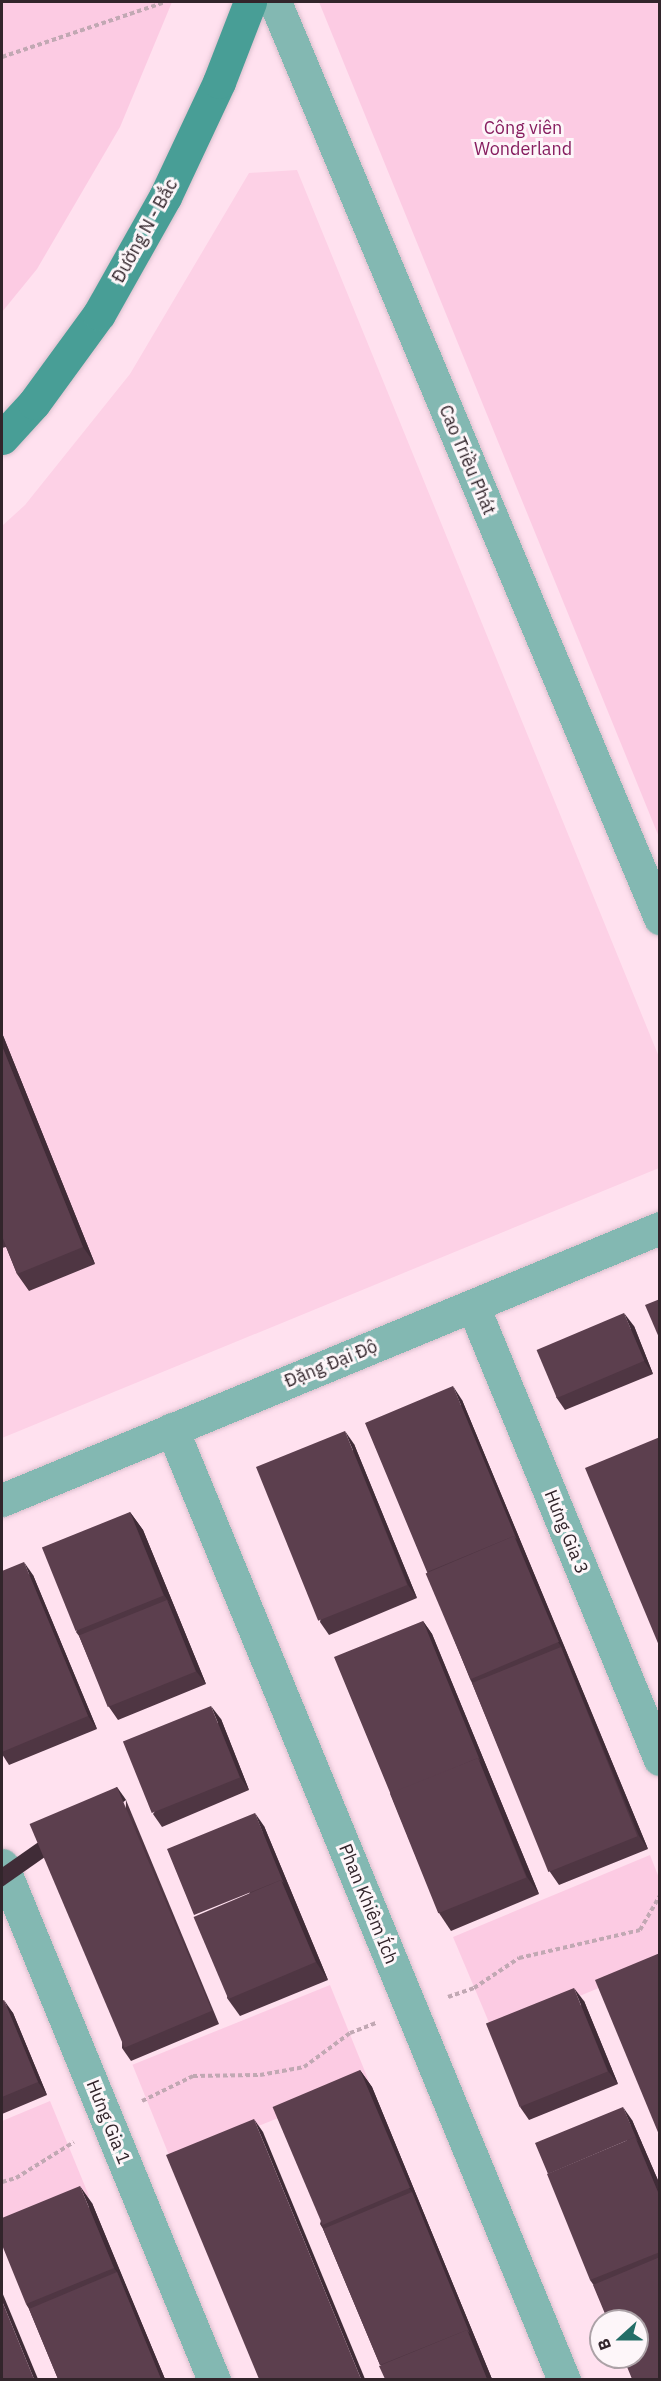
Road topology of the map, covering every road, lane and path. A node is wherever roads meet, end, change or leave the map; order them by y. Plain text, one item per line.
1 (165, 2) edge
2 (250, 2) edge
3 (275, 2) edge
4 (2, 57) edge
5 (2, 438) edge
6 (660, 918) edge
7 (660, 1228) edge
8 (473, 1306) junction
9 (172, 1429) junction
10 (2, 1500) edge
11 (660, 1759) edge
12 (2, 1865) edge
13 (660, 1896) edge
14 (412, 2010) junction
15 (108, 2122) junction
16 (2, 2182) edge
17 (214, 2379) edge
18 (564, 2379) edge

1 - 4 path
2 - 5 street, Đường N - Bắc
3 - 6 street, Cao Triều Phát
7 - 8 street, Đặng Đại Độ
8 - 9 street, Đặng Đại Độ
8 - 11 street, Hưng Gia 3
9 - 10 street, Đặng Đại Độ
9 - 14 street, Phan Khiêm Ích
12 - 15 street, Hưng Gia 1
13 - 14 path
14 - 15 path
14 - 18 street, Phan Khiêm Ích
15 - 16 path
15 - 17 street, Hưng Gia 1

